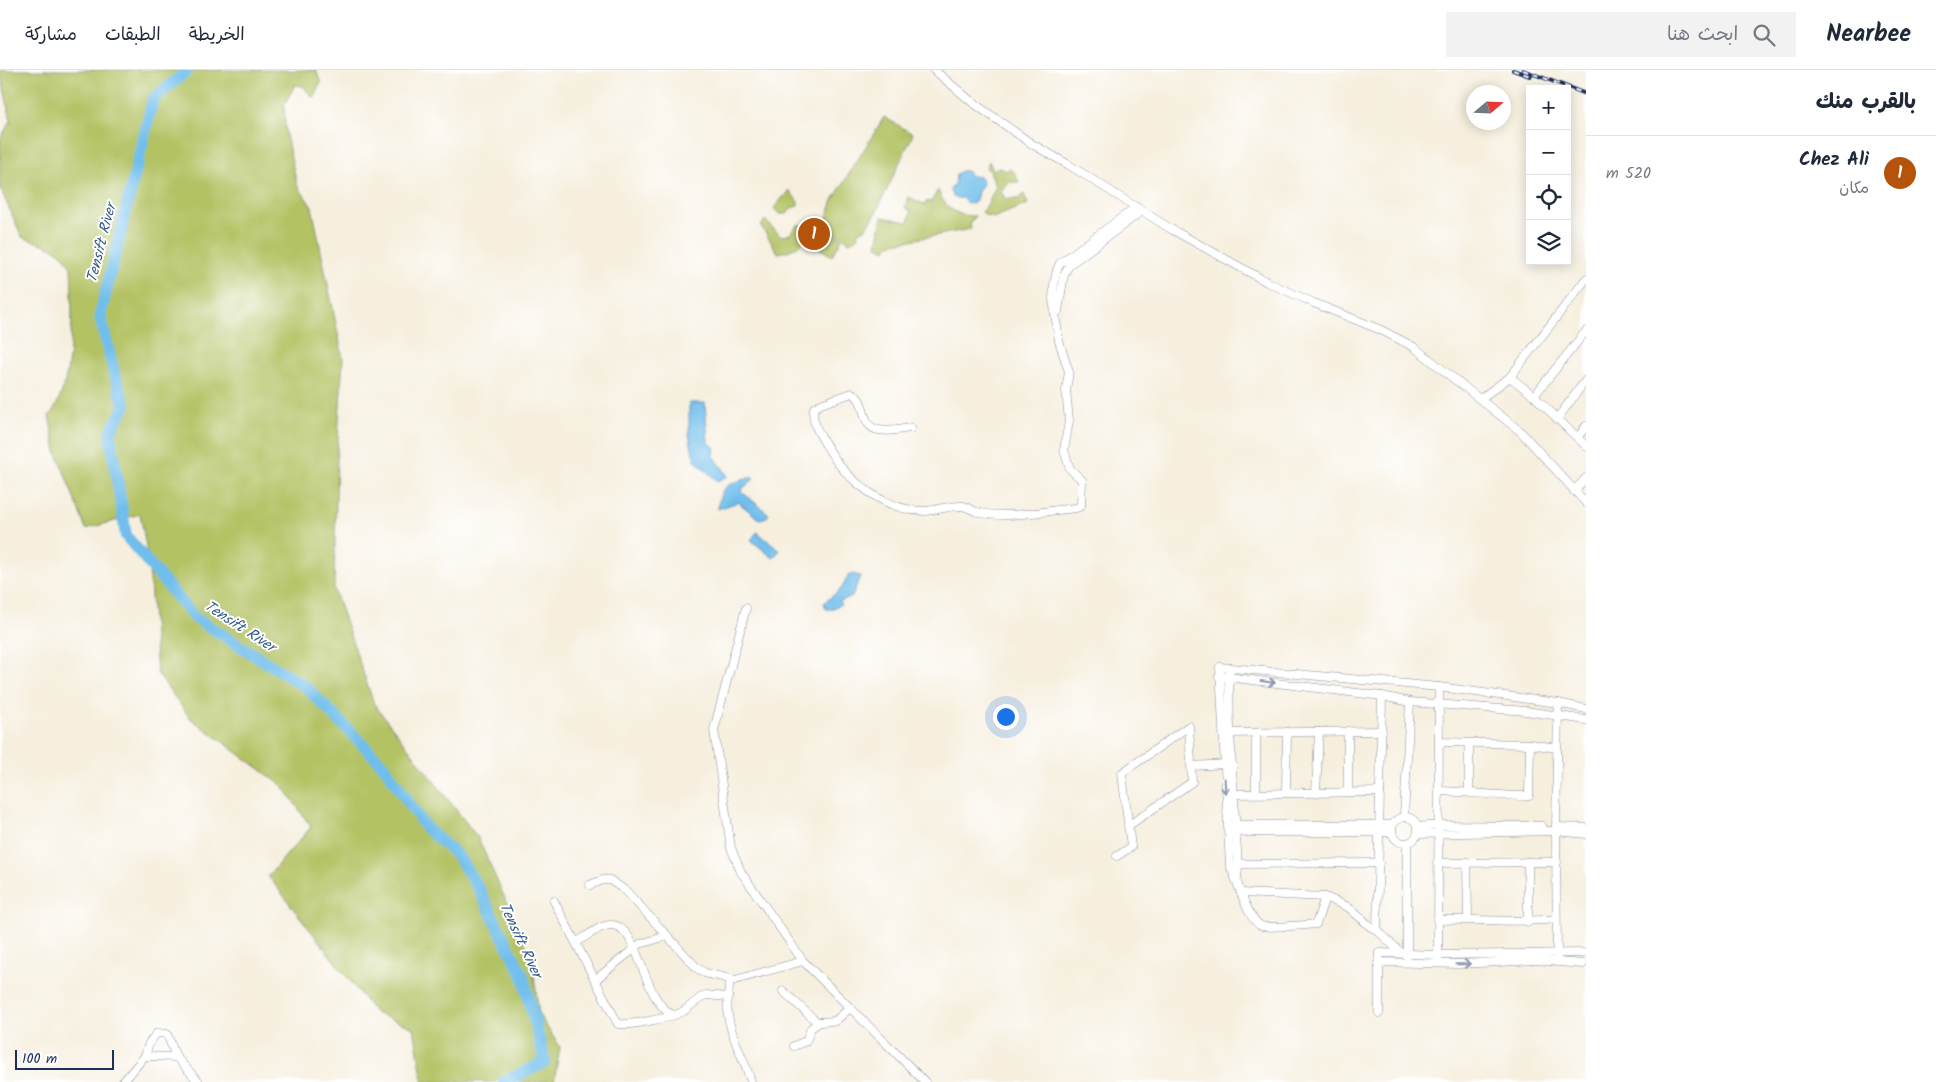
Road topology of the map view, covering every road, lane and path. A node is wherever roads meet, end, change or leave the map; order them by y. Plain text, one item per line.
1 (934, 70) edge
2 (1139, 209) junction
3 (1586, 279) edge
4 (1586, 331) edge
5 (1510, 377) junction
6 (1586, 380) edge
7 (1534, 396) junction
8 (1480, 399) junction
9 (1557, 419) junction
10 (1586, 426) edge
11 (912, 428) dead end
12 (1578, 437) junction
13 (1586, 446) edge
14 (1584, 483) edge
15 (1574, 491) junction
16 (1586, 503) edge
17 (746, 608) dead end
18 (1229, 668) junction
19 (1287, 673) junction
20 (1219, 676) junction
21 (1315, 676) junction
22 (1229, 677) junction
23 (1346, 678) junction
24 (1375, 681) junction
25 (1285, 684) junction
26 (1404, 684) junction
27 (1439, 687) junction
28 (1314, 688) junction
29 (1343, 691) junction
30 (1468, 691) junction
31 (1378, 695) junction
32 (1498, 695) junction
33 (1526, 699) junction
34 (1401, 700) junction
35 (1410, 702) junction
36 (1558, 703) junction
37 (1439, 705) junction
38 (1468, 707) junction
39 (1497, 709) junction
40 (1586, 709) edge
41 (1526, 711) junction
42 (1558, 715) junction
43 (1586, 720) edge
44 (1348, 731) junction
45 (1382, 731) junction
46 (1286, 732) junction
47 (1319, 732) junction
48 (1230, 733) junction
49 (1256, 733) junction
50 (1439, 742) junction
51 (1469, 743) junction
52 (1530, 744) junction
53 (1557, 748) junction
54 (1228, 764) junction
55 (1192, 766) junction
56 (1439, 791) junction
57 (1348, 792) junction
58 (1380, 792) junction
59 (1469, 792) junction
60 (1256, 793) junction
61 (1286, 793) junction
62 (1316, 793) junction
63 (1234, 794) junction
64 (1404, 816) junction
65 (1128, 826) junction
66 (1586, 828) edge
67 (1236, 829) junction
68 (1379, 829) junction
69 (1392, 829) junction
70 (1438, 829) junction
71 (1556, 829) junction
72 (1418, 830) junction
73 (1586, 834) edge
74 (1407, 843) junction
75 (1117, 856) dead end
76 (1467, 862) junction
77 (1528, 862) junction
78 (1557, 862) junction
79 (1379, 863) junction
80 (1437, 863) junction
81 (1238, 864) junction
82 (1237, 878) junction
83 (590, 885) dead end
84 (1241, 893) junction
85 (1324, 897) junction
86 (554, 901) dead end
87 (1468, 919) junction
88 (1556, 919) junction
89 (1437, 920) junction
90 (1528, 922) junction
91 (1377, 930) junction
92 (667, 936) junction
93 (577, 942) junction
94 (635, 947) junction
95 (1585, 952) edge
96 (1403, 953) junction
97 (1557, 957) junction
98 (1438, 959) junction
99 (804, 961) junction
100 (1407, 961) junction
101 (1379, 962) junction
102 (1585, 964) edge
103 (595, 980) junction
104 (730, 980) junction
105 (783, 991) dead end
106 (728, 997) junction
107 (850, 1008) junction
108 (1379, 1013) dead end
109 (673, 1016) junction
110 (820, 1022) junction
111 (794, 1046) dead end
112 (145, 1056) junction
113 (176, 1057) junction
114 (123, 1082) edge
115 (199, 1082) edge
116 (751, 1082) edge
117 (925, 1082) edge

1 - 2 street
2 - 8 street
2 - 11 street
3 - 5 street
4 - 7 street
5 - 7 street
5 - 8 street
6 - 9 street
7 - 9 street
8 - 15 street
9 - 12 street
10 - 12 street
12 - 13 street
14 - 15 street
15 - 16 street
17 - 99 street
18 - 19 street
18 - 20 street
18 - 22 street
19 - 21 street
19 - 25 street
20 - 22 street
20 - 54 street
21 - 23 street
21 - 28 street
22 -> 25 street
22 - 48 street
23 - 24 street
23 - 29 street
24 - 26 street
24 - 31 street
25 - 28 street
26 - 27 street
26 - 34 street
27 - 30 street
27 - 37 street
28 - 29 street
29 - 31 street
30 - 32 street
30 - 38 street
31 - 34 street
31 - 45 street
32 - 33 street
32 - 39 street
33 - 36 street
33 - 41 street
34 - 35 street
35 - 37 street
35 - 64 street
36 - 40 street
36 - 42 street
37 - 38 street
37 - 50 street
38 - 39 street
39 - 41 street
41 - 42 street
42 - 43 street
42 - 53 street
44 - 45 street
44 - 47 street
44 - 57 street
45 - 58 street
46 - 47 street
46 - 49 street
46 - 61 street
47 - 62 street
48 - 49 street
48 - 54 street
49 - 60 street
50 - 51 street
50 - 56 street
51 - 52 street
51 - 59 street
52 - 53 street
52 - 59 street
53 - 71 street
54 - 55 street
54 - 63 street
54 -> 82 street
55 - 65 street
55 - 65 street
56 - 59 street
56 - 70 street
57 - 58 street
57 - 62 street
58 - 68 street
60 - 61 street
60 - 63 street
61 - 62 street
63 - 67 street
64 - 69 street
64 - 72 street
65 - 75 street
66 - 71 street
67 - 68 street
67 - 81 street
68 - 69 street
68 - 79 street
69 - 74 street
70 - 71 street
70 - 72 street
70 - 80 street
71 - 73 street
71 - 78 street
72 - 74 street
74 - 96 street
76 - 77 street
76 - 80 street
76 - 87 street
77 - 78 street
77 - 90 street
78 - 88 street
79 - 81 street
79 - 91 street
80 - 89 street
81 - 82 street
82 - 84 street
83 - 92 street
84 - 85 street
84 - 85 street
85 - 91 street
86 - 93 street
87 - 89 street
87 - 90 street
88 - 90 street
88 - 97 street
89 - 98 street
91 - 96 street
92 - 94 street
92 - 104 street
93 - 94 street
93 - 103 street
94 - 103 street
94 - 109 street
95 - 97 street
95 - 102 street
96 - 98 street
96 - 100 street
96 - 101 street
97 - 98 street
97 - 102 street
98 - 100 street
99 - 104 street
99 - 107 street
100 - 101 street
101 - 108 street
103 - 109 street
104 - 106 street
105 - 110 street
106 - 109 street
106 - 116 street
107 - 110 street
107 - 117 street
110 - 111 street
112 - 113 street
112 - 113 street
112 - 114 street
113 - 115 street

